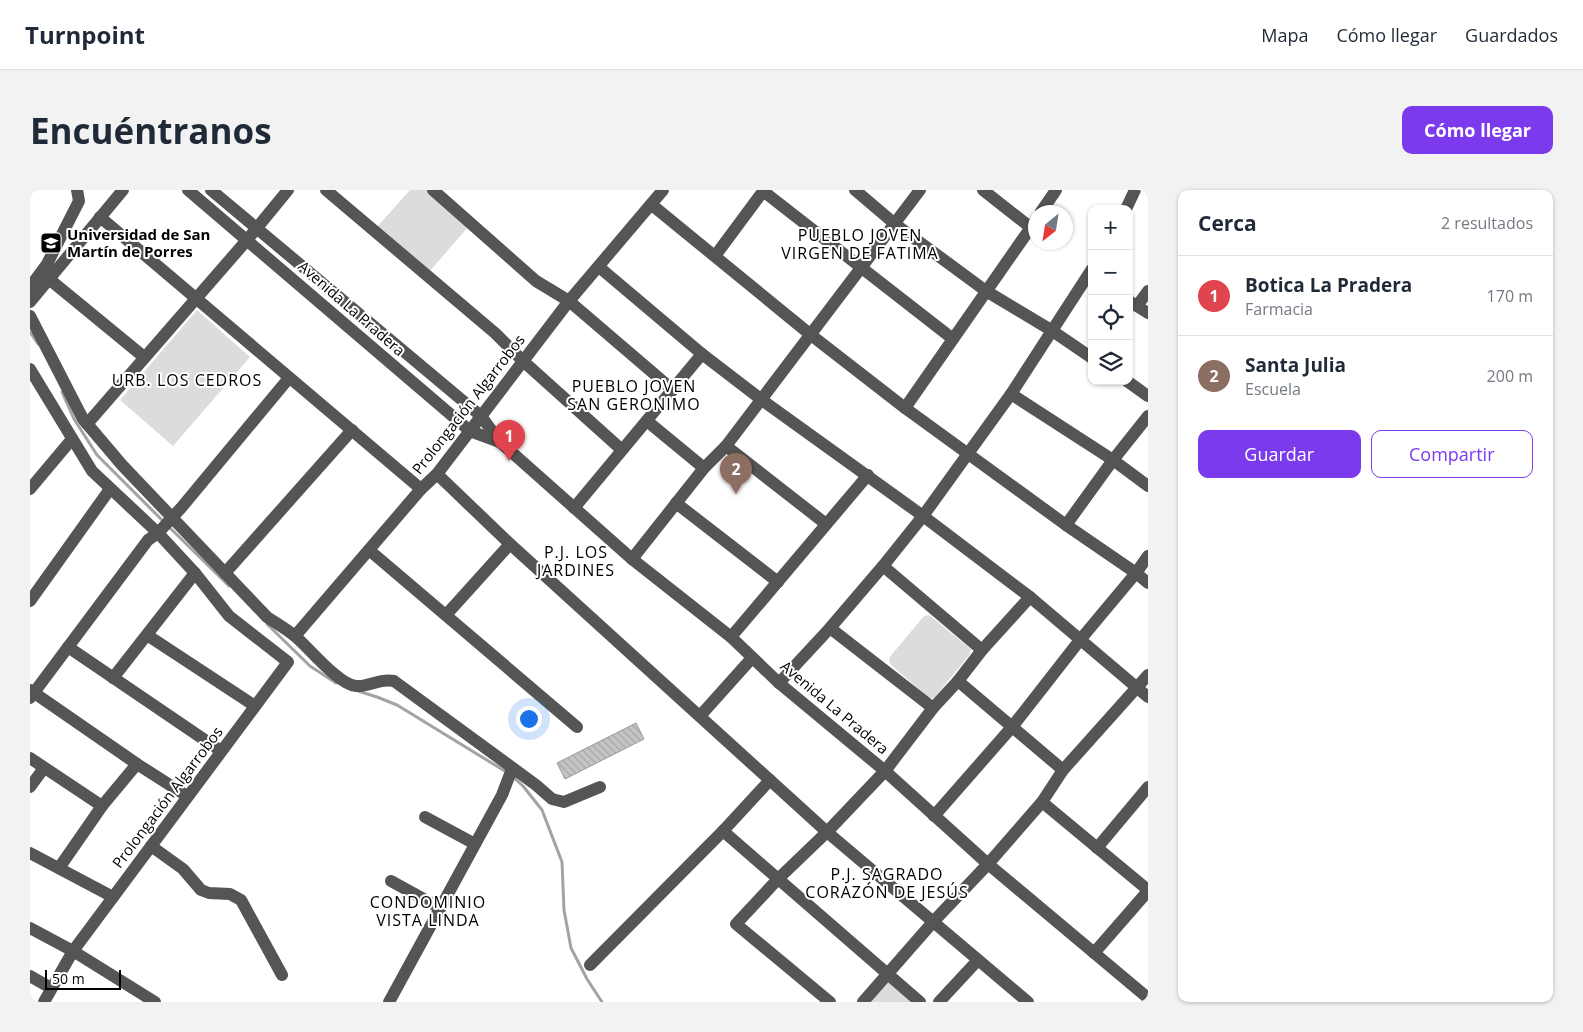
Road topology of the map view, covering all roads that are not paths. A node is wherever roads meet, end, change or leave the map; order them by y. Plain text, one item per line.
1 (77, 190) edge
2 (123, 190) edge
3 (188, 190) edge
4 (211, 190) edge
5 (288, 190) edge
6 (326, 190) edge
7 (433, 190) edge
8 (663, 190) edge
9 (764, 190) edge
10 (855, 190) edge
11 (920, 190) edge
12 (983, 190) edge
13 (1056, 190) edge
14 (1135, 190) edge
15 (652, 205) junction
16 (1046, 205) edge
17 (1128, 205) edge
18 (100, 217) junction
19 (1028, 220) edge
20 (895, 224) junction
21 (257, 228) junction
22 (1028, 230) edge
23 (247, 240) junction
24 (715, 256) junction
25 (599, 267) junction
26 (862, 268) junction
27 (1088, 277) edge
28 (48, 279) junction
29 (30, 287) edge
30 (986, 291) junction
31 (1148, 291) edge
32 (196, 299) junction
33 (569, 301) junction
34 (30, 302) edge
35 (1133, 304) edge
36 (1148, 314) edge
37 (30, 316) edge
38 (1051, 330) junction
39 (811, 335) junction
40 (953, 339) junction
41 (702, 354) junction
42 (1088, 355) edge
43 (144, 357) junction
44 (523, 362) junction
45 (30, 369) edge
46 (289, 378) junction
47 (1133, 385) edge
48 (673, 390) junction
49 (1011, 394) junction
50 (1148, 396) edge
51 (762, 400) junction
52 (905, 408) junction
53 (482, 416) junction
54 (1148, 416) edge
55 (647, 421) junction
56 (87, 424) junction
57 (352, 430) junction
58 (470, 431) junction
59 (72, 439) junction
60 (500, 442) junction
61 (726, 446) junction
62 (622, 450) junction
63 (969, 454) junction
64 (1113, 460) junction
65 (704, 468) junction
66 (437, 474) junction
67 (868, 475) junction
68 (1148, 486) edge
69 (30, 489) edge
70 (110, 489) junction
71 (421, 489) junction
72 (676, 503) junction
73 (574, 508) junction
74 (923, 516) junction
75 (826, 524) junction
76 (1066, 525) junction
77 (165, 526) junction
78 (510, 544) junction
79 (369, 550) junction
80 (1148, 556) edge
81 (632, 559) junction
82 (883, 566) junction
83 (195, 573) junction
84 (1136, 573) junction
85 (225, 574) junction
86 (778, 582) junction
87 (1148, 583) edge
88 (1030, 597) junction
89 (30, 602) edge
90 (446, 616) junction
91 (830, 628) junction
92 (147, 634) junction
93 (295, 636) junction
94 (731, 637) junction
95 (1080, 640) junction
96 (68, 647) junction
97 (982, 650) junction
98 (752, 658) junction
99 (1148, 675) edge
100 (113, 678) junction
101 (958, 680) junction
102 (779, 683) junction
103 (1138, 688) junction
104 (31, 694) edge
105 (1148, 697) edge
106 (255, 706) junction
107 (933, 708) junction
108 (700, 716) junction
109 (577, 727) dead end
110 (1012, 727) junction
111 (221, 751) junction
112 (30, 758) edge
113 (137, 764) junction
114 (44, 768) junction
115 (1063, 770) junction
116 (885, 771) junction
117 (511, 773) junction
118 (770, 780) junction
119 (30, 787) edge
120 (600, 787) dead end
121 (1148, 787) edge
122 (187, 796) junction
123 (1042, 802) junction
124 (102, 806) junction
125 (934, 816) junction
126 (425, 817) dead end
127 (723, 831) junction
128 (826, 832) junction
129 (475, 844) junction
130 (151, 846) junction
131 (1097, 848) junction
132 (30, 853) edge
133 (988, 864) junction
134 (59, 868) junction
135 (778, 879) junction
136 (392, 881) dead end
137 (1148, 890) edge
138 (113, 897) junction
139 (440, 908) junction
140 (933, 922) junction
141 (30, 928) edge
142 (73, 952) junction
143 (1094, 952) junction
144 (978, 960) junction
145 (590, 965) dead end
146 (282, 975) dead end
147 (889, 975) junction
148 (30, 976) edge
149 (52, 988) junction
150 (1148, 998) edge
151 (44, 1002) edge
152 (155, 1002) edge
153 (389, 1002) edge
154 (830, 1002) edge
155 (864, 1002) edge
156 (920, 1002) edge
157 (939, 1002) edge
158 (1028, 1002) edge

1 - 29 street
2 - 18 street
3 - 23 street, Avenida La Pradera
4 - 21 street, Avenida La Pradera
5 - 21 street
6 - 44 street
7 - 33 street
8 - 15 street, Prolongación Algarrobos
9 - 24 street
9 - 26 street
10 - 20 street
11 - 20 street
12 - 19 street
13 - 16 street
14 - 17 street
15 - 24 street
15 - 25 street, Prolongación Algarrobos
18 - 28 street
18 - 32 street
20 - 26 street
20 - 30 street
21 - 23 street
21 - 53 street, Avenida La Pradera
22 - 30 street
23 - 32 street
23 - 58 street, Avenida La Pradera
24 - 39 street
25 - 33 street, Prolongación Algarrobos
25 - 41 street
26 - 39 street
26 - 40 street
27 - 38 street
28 - 34 street
28 - 43 street
30 - 38 street
30 - 40 street
31 - 35 street
32 - 43 street
32 - 46 street
33 - 44 street, Prolongación Algarrobos
33 - 48 street
35 - 36 street
37 - 56 street
38 - 42 street
38 - 49 street
39 - 51 street
39 - 52 street
40 - 52 street
41 - 48 street
41 - 51 street
43 - 56 street
44 - 53 street, Prolongación Algarrobos
44 - 62 street
45 - 59 street
46 - 57 street
46 - 77 street
47 - 50 street
48 - 55 street
49 - 63 street
49 - 64 street
51 - 61 street
51 - 67 street
52 - 63 street
53 - 58 street, Prolongación Algarrobos
53 - 60 street, Avenida La Pradera
54 - 64 street
55 - 62 street
55 - 65 street
56 - 77 street
57 - 71 street
57 - 85 street
58 - 60 street, Avenida La Pradera
58 - 66 street, Prolongación Algarrobos
59 - 69 street
59 - 70 street
60 - 73 street, Avenida La Pradera
61 - 65 street
61 - 75 street
62 - 73 street
63 - 74 street
63 - 76 street
64 - 68 street
64 - 76 street
65 - 72 street
66 - 71 street, Prolongación Algarrobos
66 - 78 street
67 - 74 street
67 - 75 street
70 - 77 street
70 - 89 street
71 - 79 street, Prolongación Algarrobos
72 - 81 street
72 - 86 street
73 - 81 street, Avenida La Pradera
74 - 82 street
74 - 88 street
75 - 86 street
76 - 84 street
77 - 83 street
77 - 85 street
77 - 96 street
78 - 90 street
78 - 108 street
79 - 90 street
79 - 93 street, Prolongación Algarrobos
80 - 84 street
81 - 94 street, Avenida La Pradera
82 - 91 street
82 - 97 street
83 - 92 street
83 - 106 street, Prolongación Algarrobos
84 - 87 street
84 - 95 street
85 - 93 street
86 - 94 street
88 - 95 street
88 - 97 street
90 - 109 street
91 - 102 street
91 - 107 street
92 - 100 street
92 - 106 street
93 - 117 street
94 - 98 street, Avenida La Pradera
95 - 103 street
95 - 110 street
96 - 100 street
96 - 104 street
97 - 101 street
98 - 102 street, Avenida La Pradera
98 - 108 street
99 - 103 street
100 - 111 street
101 - 107 street
101 - 110 street
102 - 116 street, Avenida La Pradera
103 - 105 street
103 - 115 street
104 - 113 street
106 - 111 street, Prolongación Algarrobos
107 - 116 street
108 - 118 street
110 - 115 street
110 - 125 street
111 - 122 street, Prolongación Algarrobos
112 - 114 street
113 - 122 street
113 - 124 street
114 - 119 street
114 - 124 street
115 - 123 street
116 - 125 street, Avenida La Pradera
116 - 128 street
117 - 120 street
117 - 129 street
118 - 127 street
118 - 128 street
121 - 131 street
122 - 130 street, Prolongación Algarrobos
123 - 131 street
123 - 133 street
124 - 134 street
125 - 133 street, Avenida La Pradera
126 - 129 street
127 - 135 street
127 - 145 street
128 - 135 street
128 - 140 street
129 - 139 street
130 - 138 street, Prolongación Algarrobos
130 - 146 street
131 - 137 street
132 - 134 street
133 - 140 street
133 - 143 street, Avenida La Pradera
134 - 138 street
135 - 147 street
135 - 154 street
136 - 139 street
137 - 143 street
138 - 142 street, Prolongación Algarrobos
139 - 153 street
140 - 144 street
140 - 147 street
141 - 142 street
142 - 149 street, Prolongación Algarrobos
142 - 152 street
143 - 150 street, Avenida La Pradera
144 - 157 street
144 - 158 street
147 - 155 street
147 - 156 street
148 - 149 street
149 - 151 street, Prolongación Algarrobos

